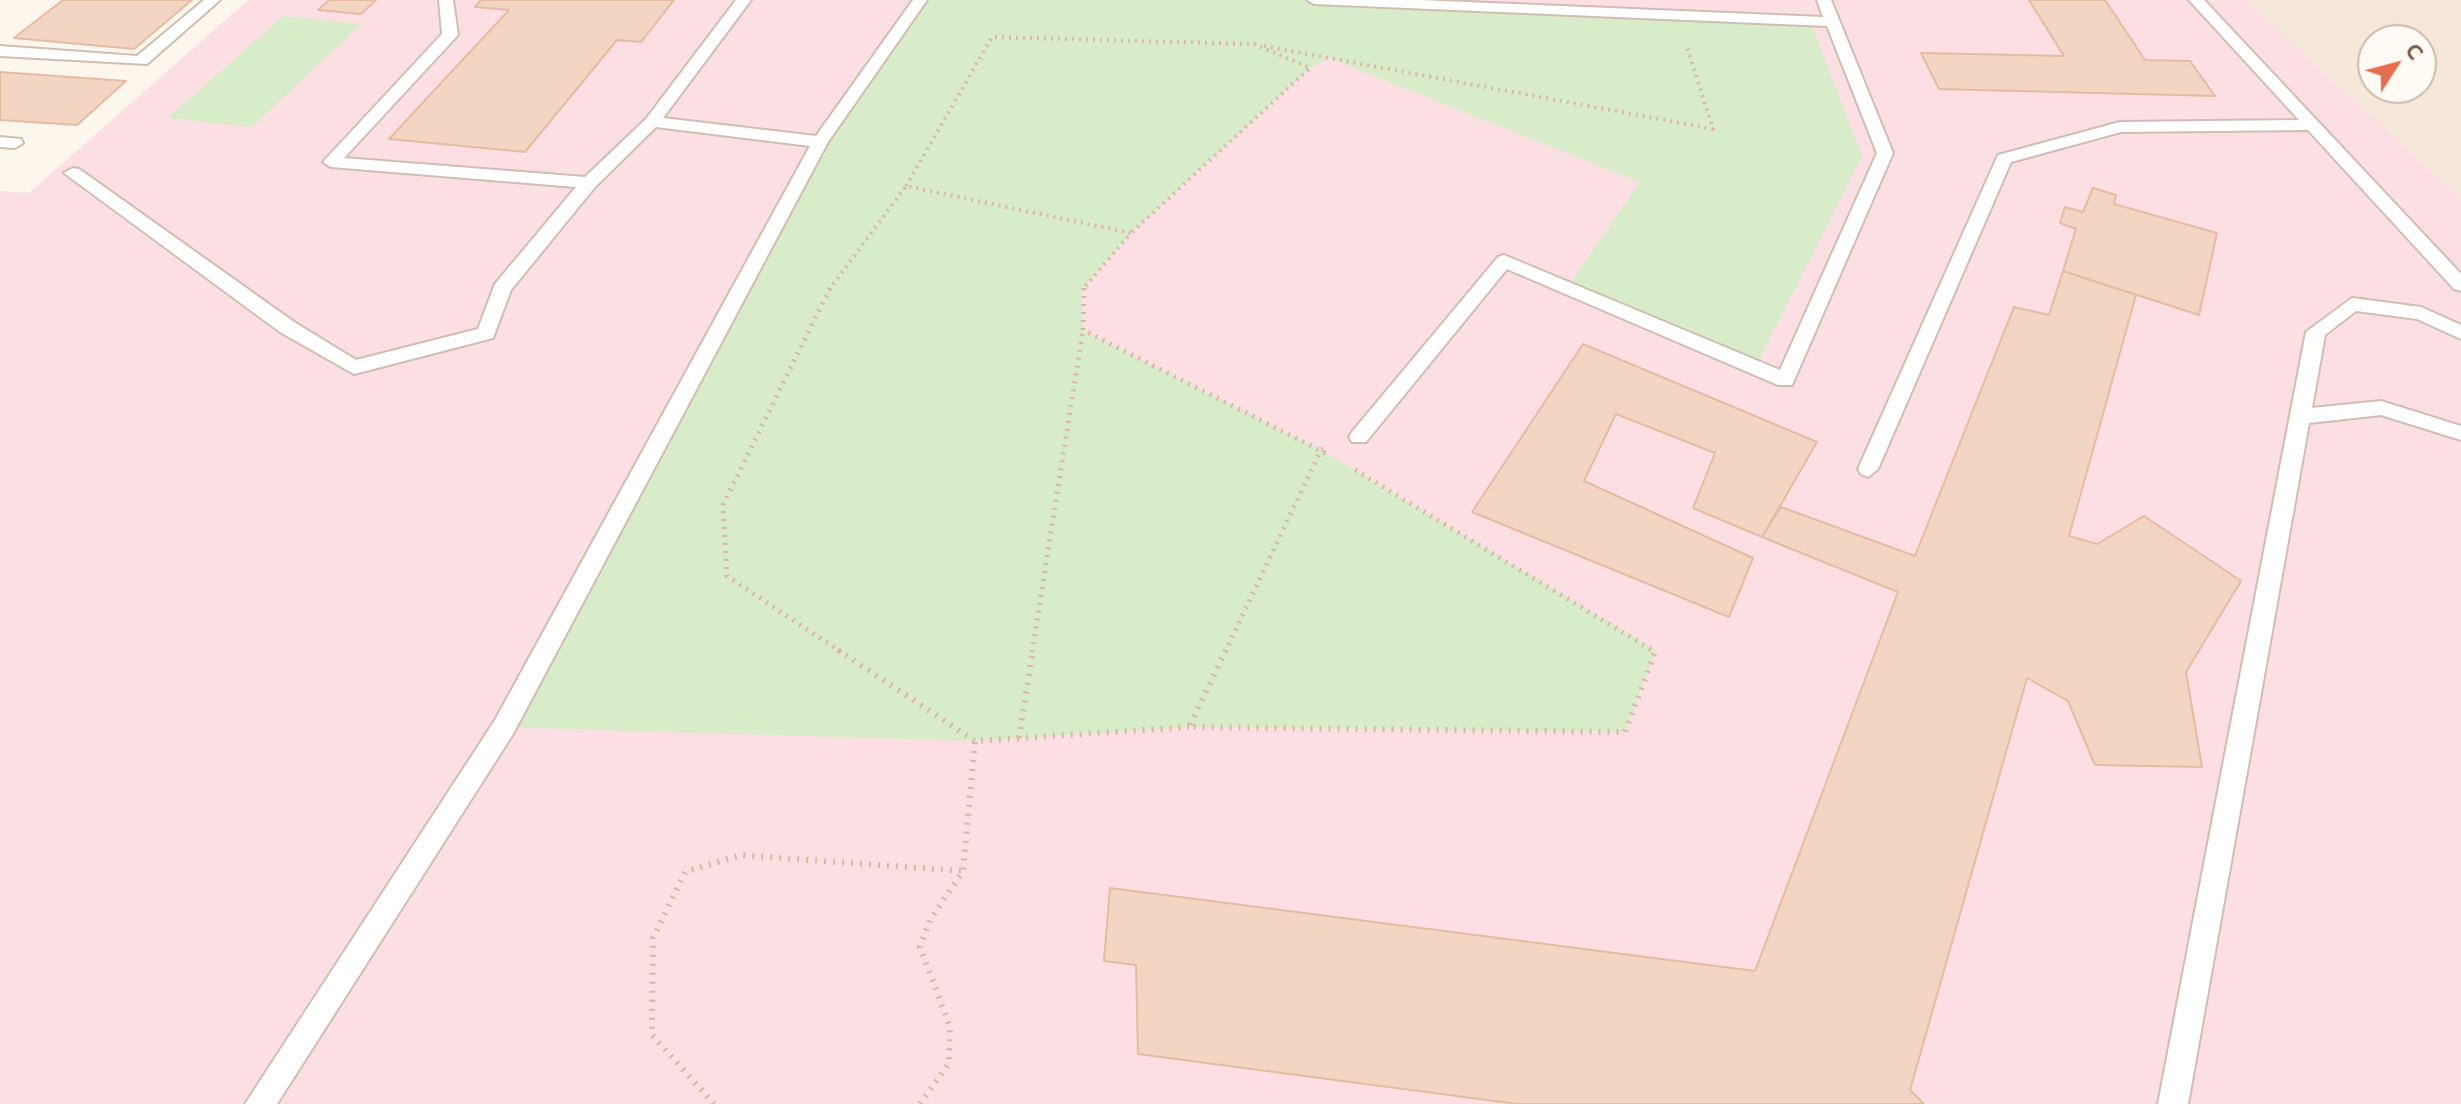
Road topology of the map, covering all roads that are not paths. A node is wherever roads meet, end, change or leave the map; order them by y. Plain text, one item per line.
1 (213, 0) edge
2 (446, 0) edge
3 (744, 0) edge
4 (920, 0) edge
5 (1314, 0) edge
6 (1824, 0) edge
7 (2196, 0) edge
8 (1832, 22) junction
9 (0, 51) edge
10 (652, 122) junction
11 (2312, 125) junction
12 (820, 142) junction
13 (73, 173) dead end
14 (589, 183) junction
15 (2461, 285) edge
16 (2461, 333) edge
17 (2300, 417) junction
18 (2461, 433) edge
19 (1359, 437) dead end
20 (1868, 469) dead end
21 (260, 1104) edge
22 (2173, 1104) edge

1 - 9 lane
2 - 14 lane
3 - 10 lane
4 - 12 lane
5 - 8 lane
6 - 8 lane
7 - 11 lane
8 - 19 lane
10 - 12 lane
10 - 14 lane
11 - 15 lane
11 - 20 lane
12 - 21 lane
13 - 14 lane
16 - 17 lane
17 - 18 lane
17 - 22 lane

